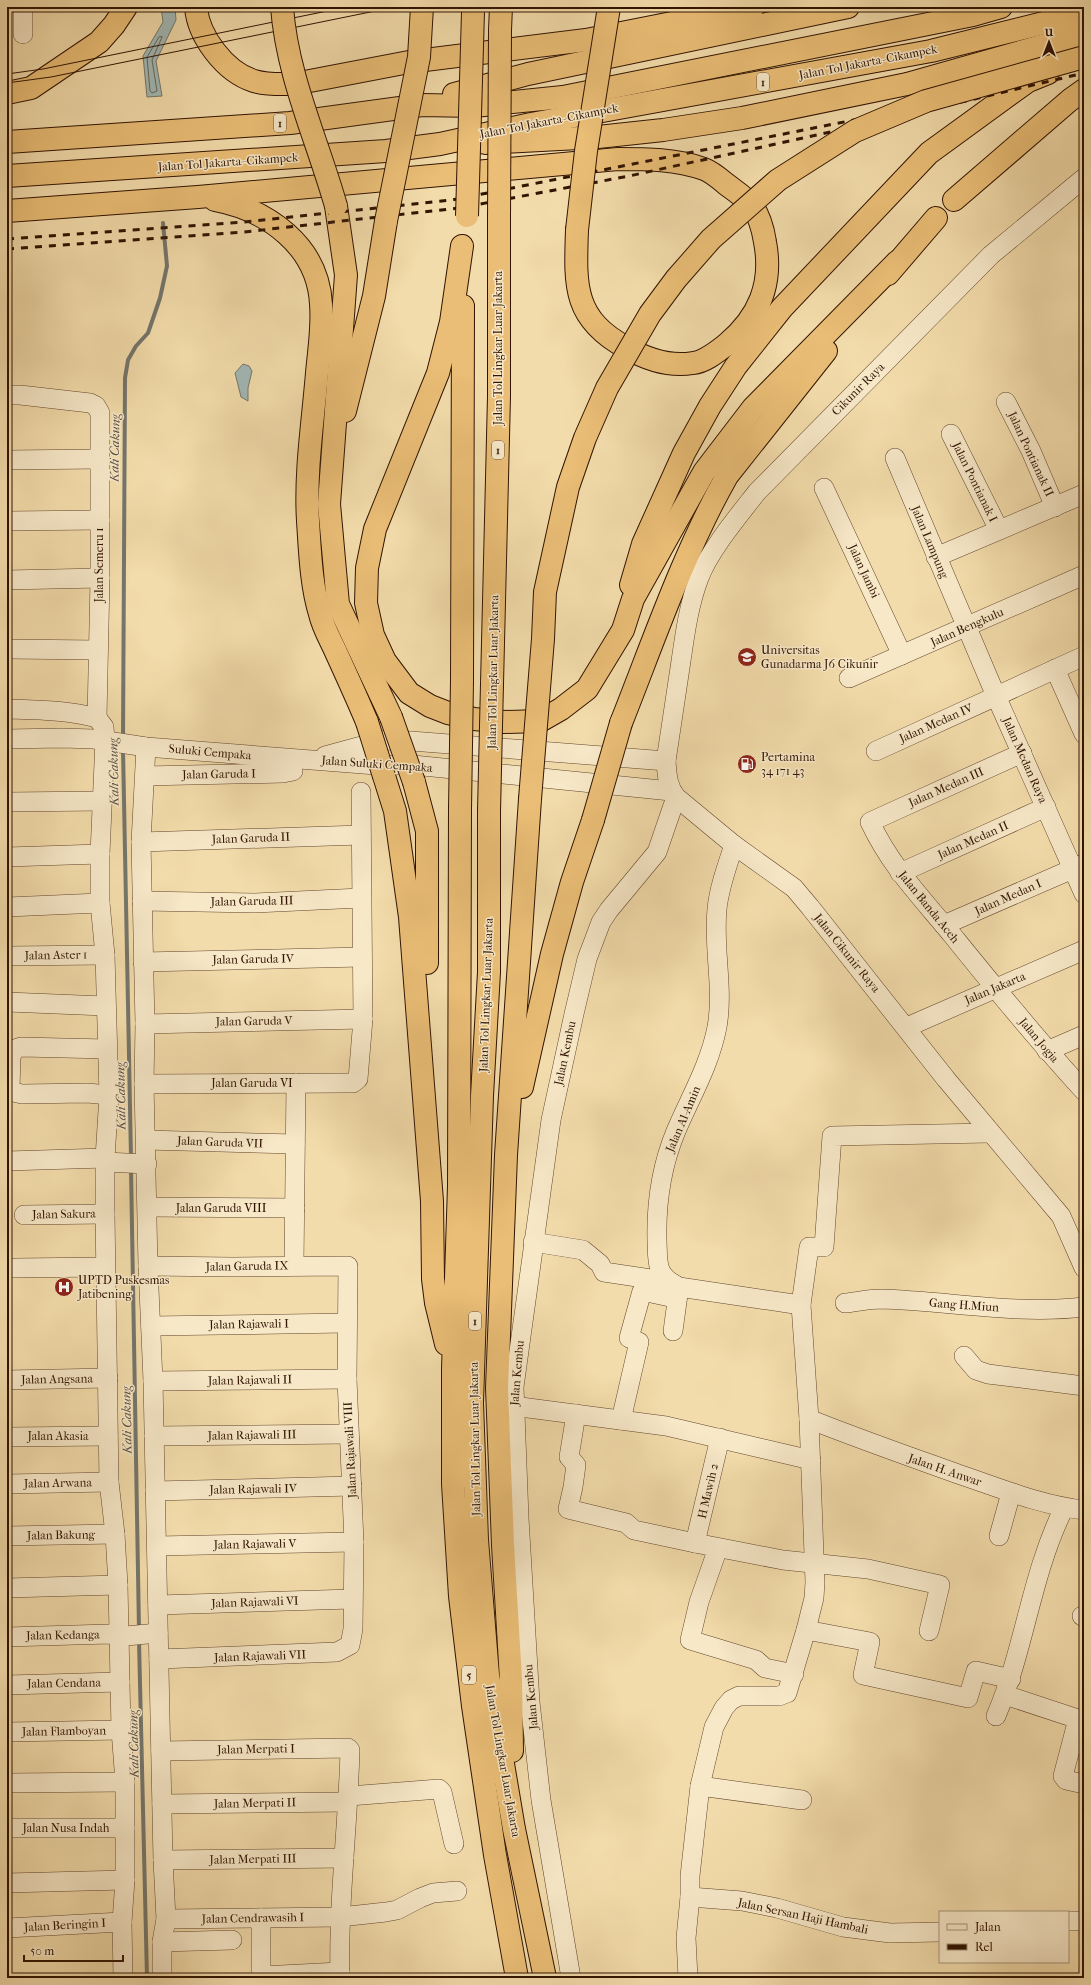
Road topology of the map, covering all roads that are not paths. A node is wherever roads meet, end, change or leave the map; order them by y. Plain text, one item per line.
1 (23, 7) edge
2 (126, 7) edge
3 (196, 7) edge
4 (282, 7) edge
5 (422, 7) edge
6 (609, 7) edge
7 (753, 7) edge
8 (848, 7) edge
9 (1001, 7) edge
10 (473, 10) edge
11 (1084, 13) edge
12 (501, 14) edge
13 (23, 34) dead end
14 (1084, 34) edge
15 (1084, 58) edge
16 (1084, 90) edge
17 (7, 94) edge
18 (422, 105) junction
19 (7, 142) edge
20 (440, 144) junction
21 (7, 176) edge
22 (1084, 178) edge
23 (198, 197) junction
24 (954, 200) dead end
25 (7, 211) edge
26 (936, 218) dead end
27 (462, 246) junction
28 (897, 262) junction
29 (7, 395) edge
30 (1006, 402) dead end
31 (951, 434) dead end
32 (895, 458) dead end
33 (99, 459) junction
34 (7, 460) edge
35 (330, 475) junction
36 (824, 488) dead end
37 (1084, 494) edge
38 (1055, 507) junction
39 (100, 520) junction
40 (7, 521) edge
41 (999, 530) junction
42 (936, 557) junction
43 (1084, 575) edge
44 (100, 578) junction
45 (7, 580) edge
46 (633, 599) junction
47 (967, 626) junction
48 (7, 649) edge
49 (98, 650) junction
50 (902, 655) junction
51 (1084, 656) edge
52 (1055, 669) junction
53 (849, 678) dead end
54 (996, 696) junction
55 (7, 710) edge
56 (97, 718) junction
57 (1084, 734) edge
58 (7, 739) edge
59 (411, 741) junction
60 (124, 744) junction
61 (876, 751) dead end
62 (1022, 753) junction
63 (316, 760) junction
64 (666, 761) junction
65 (293, 771) dead end
66 (413, 773) junction
67 (145, 776) junction
68 (360, 792) dead end
69 (674, 794) junction
70 (102, 801) junction
71 (7, 802) edge
72 (1046, 807) junction
73 (870, 822) joint
74 (360, 835) junction
75 (141, 842) junction
76 (734, 845) junction
77 (100, 854) junction
78 (7, 857) edge
79 (1078, 866) edge
80 (900, 873) junction
81 (1084, 894) edge
82 (361, 898) junction
83 (142, 901) junction
84 (100, 903) junction
85 (7, 907) edge
86 (944, 925) junction
87 (1084, 950) edge
88 (105, 955) junction
89 (7, 956) edge
90 (362, 958) junction
91 (143, 962) junction
92 (995, 988) junction
93 (7, 1002) edge
94 (105, 1006) junction
95 (363, 1019) junction
96 (145, 1024) junction
97 (907, 1028) junction
98 (1084, 1035) edge
99 (107, 1049) junction
100 (1047, 1051) junction
101 (296, 1083) junction
102 (144, 1084) junction
103 (423, 1086) junction
104 (1084, 1091) edge
105 (108, 1096) junction
106 (989, 1132) junction
107 (146, 1140) junction
108 (295, 1144) junction
109 (506, 1155) junction
110 (7, 1161) edge
111 (123, 1162) junction
112 (148, 1207) junction
113 (295, 1208) junction
114 (105, 1214) junction
115 (24, 1215) dead end
116 (533, 1242) junction
117 (346, 1264) joint
118 (294, 1265) junction
119 (148, 1266) junction
120 (106, 1267) junction
121 (15, 1268) dead end
122 (1084, 1268) edge
123 (674, 1285) junction
124 (845, 1303) dead end
125 (801, 1305) junction
126 (1084, 1307) edge
127 (346, 1323) junction
128 (151, 1326) junction
129 (673, 1331) dead end
130 (964, 1356) dead end
131 (453, 1369) junction
132 (108, 1378) junction
133 (347, 1379) junction
134 (7, 1380) edge
135 (154, 1381) junction
136 (1084, 1386) edge
137 (513, 1406) junction
138 (576, 1414) junction
139 (810, 1419) junction
140 (621, 1420) junction
141 (349, 1434) junction
142 (108, 1436) junction
143 (154, 1436) junction
144 (7, 1437) edge
145 (720, 1438) junction
146 (811, 1460) junction
147 (109, 1482) junction
148 (7, 1484) edge
149 (352, 1486) junction
150 (155, 1491) junction
151 (1011, 1493) junction
152 (1064, 1508) junction
153 (1084, 1510) edge
154 (115, 1534) junction
155 (7, 1536) edge
156 (999, 1536) dead end
157 (354, 1542) junction
158 (695, 1543) junction
159 (157, 1546) junction
160 (718, 1548) junction
161 (816, 1563) junction
162 (113, 1586) junction
163 (7, 1588) edge
164 (352, 1599) junction
165 (158, 1605) junction
166 (806, 1630) junction
167 (929, 1631) dead end
168 (154, 1634) junction
169 (7, 1636) edge
170 (122, 1636) junction
171 (352, 1637) joint
172 (159, 1660) junction
173 (794, 1674) junction
174 (120, 1682) junction
175 (7, 1685) edge
176 (1008, 1687) junction
177 (996, 1716) dead end
178 (121, 1730) junction
179 (7, 1732) edge
180 (161, 1751) junction
181 (125, 1782) junction
182 (7, 1783) edge
183 (1084, 1784) edge
184 (700, 1786) junction
185 (348, 1799) junction
186 (802, 1800) dead end
187 (162, 1804) junction
188 (7, 1828) edge
189 (125, 1828) junction
190 (514, 1829) junction
191 (454, 1844) dead end
192 (344, 1858) junction
193 (163, 1860) junction
194 (125, 1880) junction
195 (7, 1882) edge
196 (457, 1892) dead end
197 (690, 1897) junction
198 (340, 1916) junction
199 (262, 1918) junction
200 (1069, 1921) edge
201 (1084, 1921) edge
202 (122, 1922) junction
203 (7, 1928) edge
204 (164, 1932) junction
205 (939, 1932) edge
206 (232, 1940) dead end
207 (340, 1975) edge
208 (261, 1977) edge
209 (123, 1978) edge
210 (162, 1978) edge
211 (517, 1978) edge
212 (545, 1978) edge
213 (571, 1978) edge
214 (688, 1978) edge

1 - 13 street
2 - 17 highway
3 - 7 highway
4 - 35 highway, bridge
5 - 35 highway, bridge
6 - 23 highway, bridge
8 - 18 highway
9 - 18 highway, Jalan Tol Jakarta–Cikampek / 1
10 - 27 highway, Jalan Tol Lingkar Luar Jakarta / 1, bridge
11 - 20 highway, Jalan Tol Jakarta–Cikampek / 1
12 - 190 highway, Jalan Tol Lingkar Luar Jakarta / 1, bridge
14 - 20 highway
15 - 46 highway, bridge
15 - 109 highway, bridge
16 - 24 highway
18 - 19 highway, Jalan Tol Jakarta–Cikampek / 1
20 - 21 highway, Jalan Tol Jakarta–Cikampek / 1
22 - 64 street, Cikunir Raya
23 - 25 highway
23 - 103 highway, bridge
26 - 28 highway
27 - 46 highway
27 - 131 highway, Jalan Tol Lingkar Luar Jakarta / 1, bridge
28 - 46 highway
28 - 109 highway, bridge
29 - 33 street, Jalan Semeru 1
30 - 38 street, Jalan Pontianak II
31 - 41 street, Jalan Pontianak I
32 - 42 street, Jalan Lampung
33 - 34 street
33 - 39 street, Jalan Semeru 1
35 - 66 highway, bridge
36 - 50 street, Jalan Jambi
37 - 38 street
38 - 41 street
39 - 40 street
39 - 44 street, Jalan Semeru 1
41 - 42 street
42 - 47 street, Jalan Lampung
43 - 47 street, Jalan Bengkulu
44 - 45 street
44 - 49 street, Jalan Semeru 1
47 - 50 street, Jalan Bengkulu
47 - 54 street, Jalan Medan Raya
48 - 49 street
49 - 56 street, Jalan Semeru 1
50 - 53 street, Jalan Bengkulu
51 - 52 street, Jalan Medan IV
52 - 54 street, Jalan Medan IV
52 - 57 street
54 - 61 street, Jalan Medan IV
54 - 62 street, Jalan Medan Raya
55 - 56 street
56 - 60 street
58 - 60 street, Suluki Cempaka
59 - 63 street, Jalan Suluki Cempaka
59 - 64 street, Jalan Suluki Cempaka
59 - 66 street
60 - 63 street, Suluki Cempaka
60 - 67 street
60 - 70 street
62 - 72 street, Jalan Medan Raya
62 - 73 street, Jalan Medan III
63 - 66 street, Jalan Suluki Cempaka
64 - 69 street
65 - 67 street, Jalan Garuda I
66 - 69 street, Jalan Suluki Cempaka
66 - 103 highway
67 - 75 street
68 - 74 street
69 - 76 street, Jalan Cikunir Raya
69 - 116 street, Jalan Kembu
70 - 71 street
70 - 77 street
72 - 79 street, Jalan Medan Raya
72 - 80 street, Jalan Medan II
73 - 80 street, Jalan Banda Aceh
74 - 75 street, Jalan Garuda II
74 - 82 street
75 - 83 street
76 - 97 street, Jalan Cikunir Raya
76 - 123 street, Jalan Al-Amin
77 - 78 street
77 - 84 street
79 - 81 street, Jalan Medan Raya
79 - 86 street, Jalan Medan I
80 - 86 street, Jalan Banda Aceh
82 - 83 street, Jalan Garuda III
82 - 90 street
83 - 91 street
84 - 85 street
84 - 88 street
86 - 92 street, Jalan Banda Aceh
87 - 92 street, Jalan Jakarta
88 - 89 street, Jalan Aster 1
88 - 94 street
90 - 91 street, Jalan Garuda IV
90 - 95 street
91 - 96 street
92 - 97 street, Jalan Jakarta
92 - 100 street, Jalan Jogja
93 - 94 street
94 - 99 street
95 - 96 street, Jalan Garuda V
95 - 101 street, Jalan Garuda VI
96 - 102 street
97 - 106 street, Jalan Cikunir Raya
98 - 100 street
99 - 105 street
99 - 105 street
100 - 104 street, Jalan Jogja
101 - 102 street, Jalan Garuda VI
101 - 108 street
102 - 107 street
103 - 131 highway
105 - 111 street
106 - 122 street, Jalan Cikunir Raya
106 - 125 street
107 - 108 street, Jalan Garuda VII
107 - 111 street
108 - 113 street
109 - 190 highway
110 - 111 street
111 - 112 street
111 - 114 street
112 - 113 street, Jalan Garuda VIII
112 - 119 street
113 - 118 street
114 - 115 street, Jalan Sakura
114 - 120 street
116 - 123 street
116 - 137 street, Jalan Kembu
117 - 118 street, Jalan Garuda IX
117 - 127 street, Jalan Rajawali VIII
118 - 119 street, Jalan Garuda IX
119 - 128 street
120 - 121 street
120 - 132 street
123 - 125 street
123 - 129 street
123 - 140 street
124 - 126 street, Gang H.Miun
125 - 139 street
127 - 128 street, Jalan Rajawali I
127 - 133 street, Jalan Rajawali VIII
128 - 135 street
130 - 136 street
131 - 211 highway, Jalan Tol Lingkar Luar Jakarta / 5
132 - 134 street, Jalan Angsana
132 - 142 street
133 - 135 street, Jalan Rajawali II
133 - 141 street, Jalan Rajawali VIII
135 - 143 street
137 - 138 street
137 - 213 street, Jalan Kembu
138 - 140 street
138 - 158 street
139 - 146 street
139 - 151 street, Jalan H. Anwar
140 - 145 street
141 - 143 street, Jalan Rajawali III
141 - 149 street, Jalan Rajawali VIII
142 - 144 street, Jalan Akasia
142 - 147 street
143 - 150 street
145 - 146 street
145 - 158 street, H Mawih 2
146 - 161 street
147 - 148 street, Jalan Arwana
147 - 154 street
149 - 150 street, Jalan Rajawali IV
149 - 157 street, Jalan Rajawali VIII
150 - 159 street
151 - 152 street, Jalan H. Anwar
151 - 156 street
152 - 153 street, Jalan H. Anwar
152 - 176 street
154 - 155 street, Jalan Bakung
154 - 162 street
157 - 159 street, Jalan Rajawali V
157 - 164 street, Jalan Rajawali VIII
158 - 160 street
159 - 165 street
160 - 161 street
160 - 173 street
161 - 166 street
161 - 167 street
162 - 163 street
162 - 170 street
164 - 165 street, Jalan Rajawali VI
164 - 171 street, Jalan Rajawali VIII
165 - 168 street
166 - 173 street
166 - 176 street
168 - 170 street, Jalan Kedanga
168 - 172 street
169 - 170 street, Jalan Kedanga
170 - 174 street
171 - 172 street, Jalan Rajawali VII
172 - 180 street
173 - 184 street
174 - 175 street, Jalan Cendana
174 - 178 street
176 - 177 street
176 - 183 street
178 - 179 street, Jalan Flamboyan
178 - 181 street
180 - 185 street, Jalan Merpati I
180 - 187 street
181 - 182 street
181 - 189 street
184 - 186 street
184 - 197 street
185 - 187 street, Jalan Merpati II
185 - 191 street, Jalan Merpati II
185 - 192 street
187 - 193 street
188 - 189 street, Jalan Nusa Indah
189 - 194 street
190 - 212 highway, Jalan Tol Lingkar Luar Jakarta
192 - 193 street, Jalan Merpati III
192 - 198 street
193 - 204 street
194 - 195 street
194 - 202 street
196 - 198 street, Jalan Cendrawasih I
197 - 205 street, Jalan Sersan Haji Hambali
197 - 214 street
198 - 199 street, Jalan Cendrawasih I
198 - 207 street
199 - 204 street, Jalan Cendrawasih I
199 - 208 street
200 - 201 street
202 - 203 street, Jalan Beringin I
202 - 209 street
204 - 206 street
204 - 210 street
207 - 208 street

